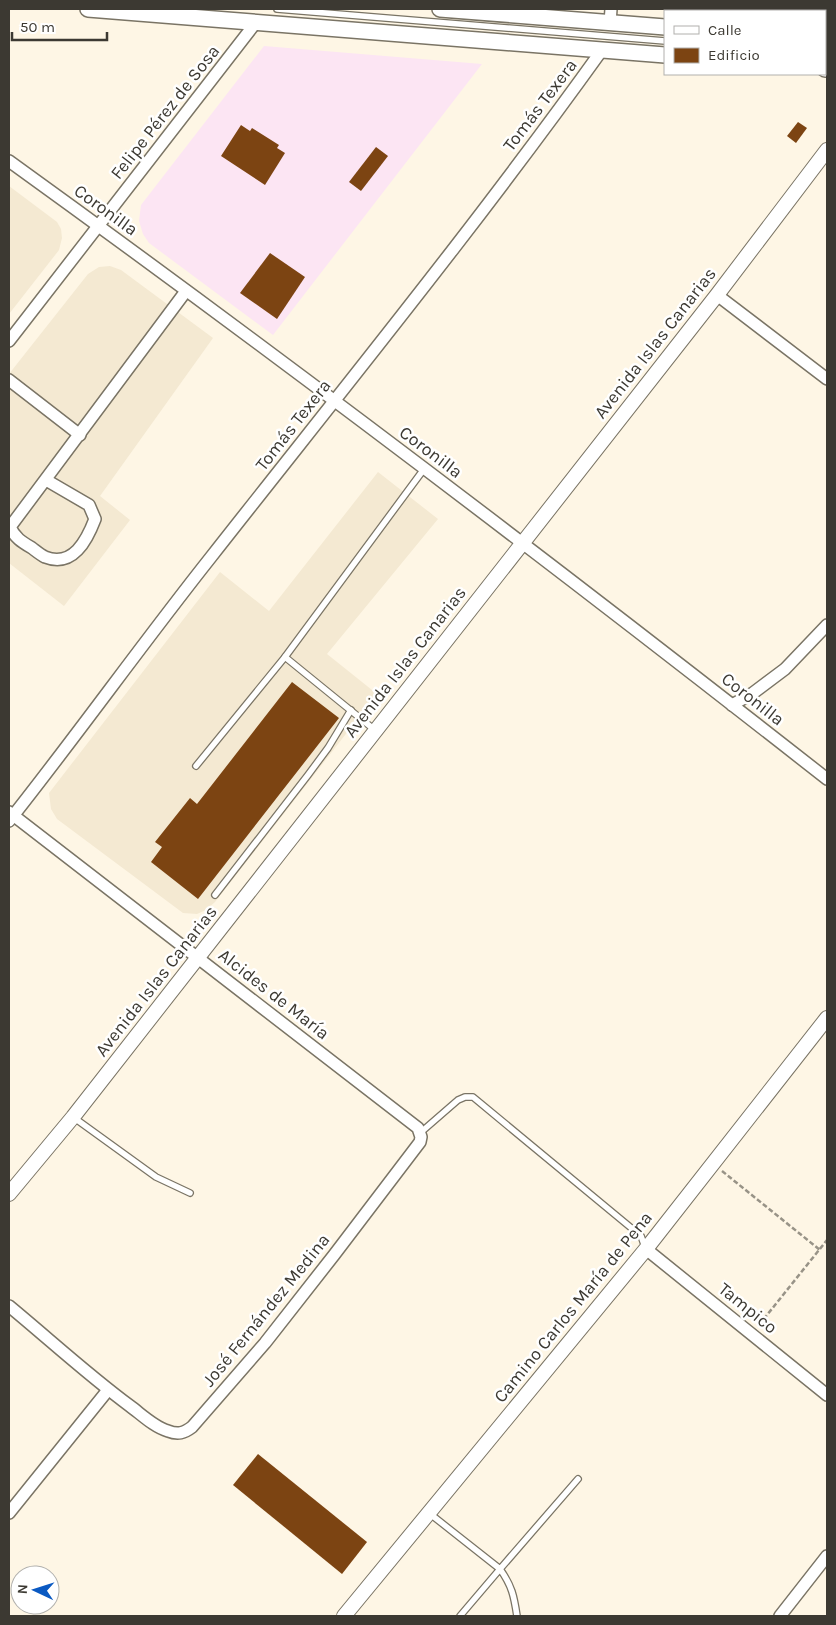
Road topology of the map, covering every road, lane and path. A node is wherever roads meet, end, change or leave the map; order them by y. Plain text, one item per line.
1 (88, 9) edge
2 (277, 9) edge
3 (440, 9) edge
4 (468, 10) edge
5 (610, 16) edge
6 (257, 21) junction
7 (664, 26) edge
8 (664, 41) edge
9 (602, 50) junction
10 (664, 55) edge
11 (827, 150) edge
12 (9, 161) edge
13 (99, 226) junction
14 (186, 291) junction
15 (717, 294) junction
16 (9, 342) edge
17 (827, 379) edge
18 (9, 380) edge
19 (334, 401) junction
20 (80, 435) junction
21 (424, 469) junction
22 (46, 480) junction
23 (523, 543) junction
24 (827, 625) edge
25 (285, 657) junction
26 (732, 705) junction
27 (351, 710) junction
28 (376, 730) junction
29 (196, 766) dead end
30 (827, 779) edge
31 (10, 816) edge
32 (215, 895) dead end
33 (198, 957) junction
34 (827, 1018) edge
35 (73, 1117) junction
36 (420, 1133) junction
37 (713, 1164) junction
38 (190, 1193) dead end
39 (9, 1194) edge
40 (827, 1240) edge
41 (646, 1249) junction
42 (820, 1250) junction
43 (9, 1306) edge
44 (752, 1334) junction
45 (108, 1390) junction
46 (827, 1395) edge
47 (578, 1479) dead end
48 (429, 1513) junction
49 (9, 1514) edge
50 (827, 1556) edge
51 (500, 1569) junction
52 (344, 1616) edge
53 (460, 1616) edge
54 (517, 1616) edge
55 (780, 1616) edge

1 - 6 main road
2 - 8 lane
3 - 4 main road
4 - 5 main road
5 - 7 main road
6 - 9 main road
6 - 13 street, Felipe Pérez de Sosa
9 - 10 main road
9 - 19 street, Tomás Texera
11 - 15 street, Avenida Islas Canarias
12 - 13 street, Coronilla
13 - 14 street, Coronilla
13 - 16 street, Felipe Pérez de Sosa
14 - 19 street, Coronilla
14 - 20 street
15 - 17 street
15 - 23 street, Avenida Islas Canarias
18 - 20 street
19 - 21 street, Coronilla
19 - 31 street, Tomás Texera
20 - 22 street
21 - 23 street, Coronilla
21 - 25 lane
22 - 22 street
23 - 26 street, Coronilla
23 - 28 street, Avenida Islas Canarias
24 - 26 street
25 - 27 lane
25 - 29 lane
26 - 30 street, Coronilla
27 - 28 lane
27 - 32 lane
28 - 33 street, Avenida Islas Canarias
31 - 33 street, Alcides de María
33 - 35 street, Avenida Islas Canarias
33 - 36 street, Alcides de María
34 - 37 street, Camino Carlos María de Pena
35 - 38 lane
35 - 39 street, Avenida Islas Canarias
36 - 41 lane
36 - 45 street, José Fernández Medina
37 - 41 street, Camino Carlos María de Pena
37 - 42 path
40 - 42 path
41 - 44 street, Tampico
41 - 48 street, Camino Carlos María de Pena
42 - 44 path
43 - 45 street, José Fernández Medina
44 - 46 street, Tampico
45 - 49 street
47 - 51 lane
48 - 51 lane
48 - 52 street, Camino Carlos María de Pena
50 - 55 street
51 - 53 lane
51 - 54 lane

